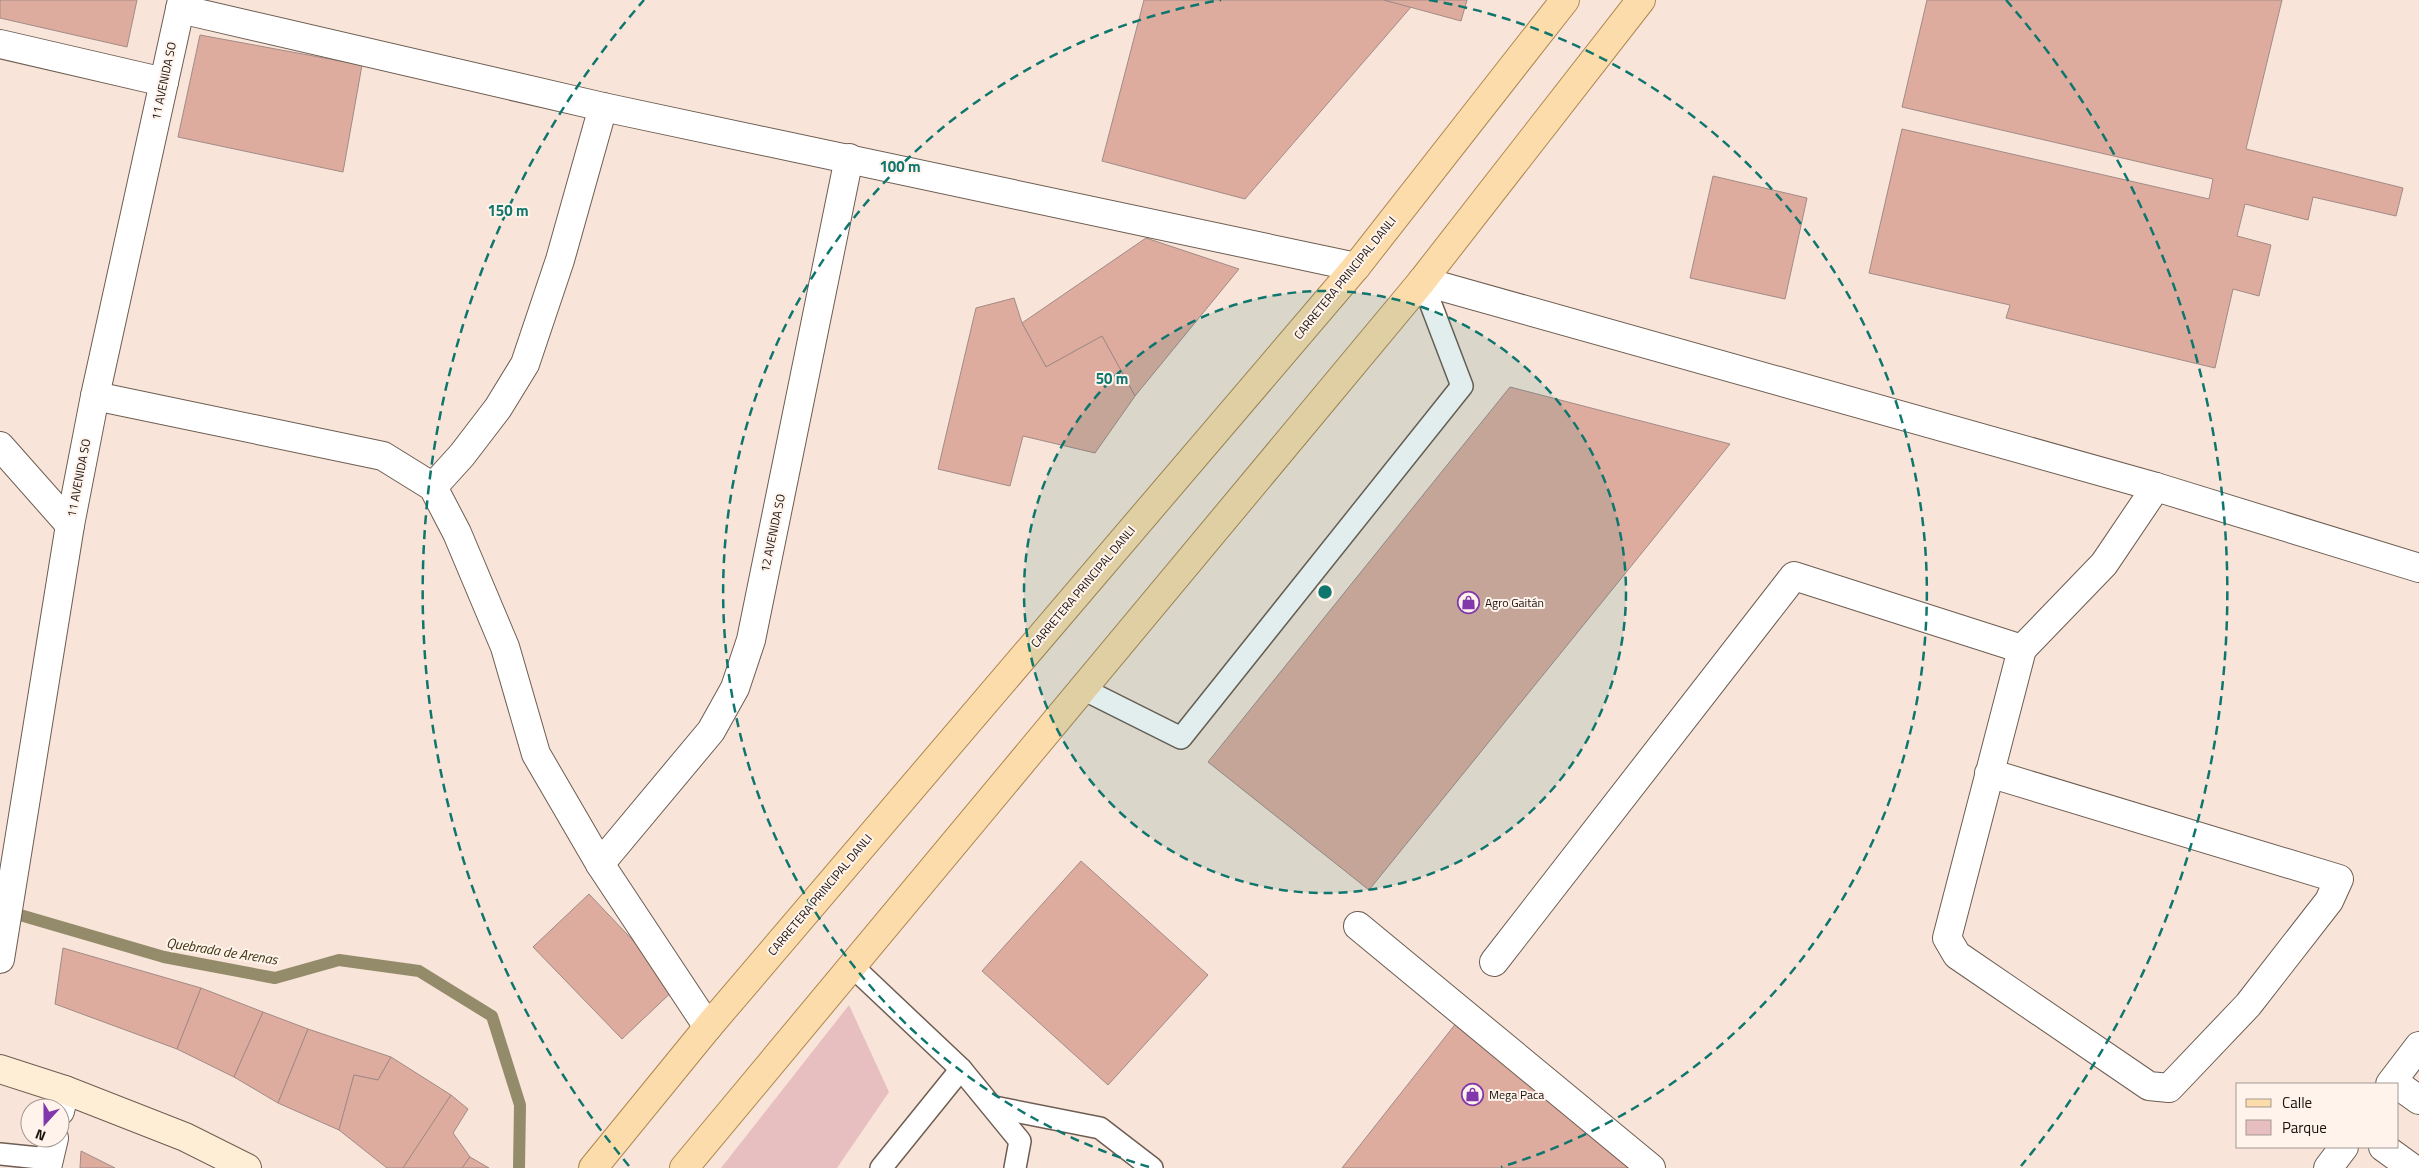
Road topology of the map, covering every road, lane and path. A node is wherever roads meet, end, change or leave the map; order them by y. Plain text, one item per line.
1 (1565, 0) edge
2 (1641, 0) edge
3 (181, 5) edge
4 (0, 44) edge
5 (164, 82) junction
6 (603, 107) junction
7 (849, 158) junction
8 (1356, 267) junction
9 (1422, 281) junction
10 (95, 396) junction
11 (0, 446) edge
12 (433, 487) junction
13 (2156, 487) junction
14 (70, 525) junction
15 (2419, 568) edge
16 (2022, 649) junction
17 (1083, 689) junction
18 (1989, 774) junction
19 (600, 864) junction
20 (1358, 926) dead end
21 (0, 959) edge
22 (1494, 962) dead end
23 (852, 966) junction
24 (708, 1027) junction
25 (2419, 1046) edge
26 (0, 1069) edge
27 (961, 1069) junction
28 (2394, 1083) edge
29 (2399, 1086) edge
30 (58, 1098) edge
31 (2419, 1100) edge
32 (70, 1102) edge
33 (994, 1107) junction
34 (2343, 1148) edge
35 (2383, 1148) edge
36 (0, 1154) edge
37 (50, 1155) edge
38 (247, 1168) edge
39 (593, 1168) edge
40 (684, 1168) edge
41 (881, 1168) edge
42 (1015, 1168) edge
43 (1152, 1168) edge
44 (1651, 1168) edge
45 (2328, 1168) edge
46 (2412, 1168) edge

1 - 8 main road, CARRETERA PRINCIPAL DANLI
2 - 9 main road
3 - 5 street, 11 AVENIDA SO
3 - 6 street
4 - 5 street
5 - 10 street, 11 AVENIDA SO
6 - 7 street
6 - 12 street
7 - 8 street
7 - 19 street, 12 AVENIDA SO
8 - 24 main road, CARRETERA PRINCIPAL DANLI
9 - 13 street
9 - 17 main road
9 - 17 lane
10 - 12 street
10 - 14 street, 11 AVENIDA SO
11 - 14 street
12 - 19 street
13 - 15 street
13 - 16 street
14 - 21 street, 11 AVENIDA SO
16 - 18 street
16 - 22 street
17 - 23 main road
18 - 18 street
19 - 24 street
20 - 44 street
23 - 27 lane
23 - 40 main road
24 - 39 main road, CARRETERA PRINCIPAL DANLI
25 - 28 street
26 - 30 main road
27 - 33 lane
27 - 41 lane
29 - 31 street
32 - 38 main road
33 - 42 lane
33 - 43 lane
34 - 45 street
35 - 46 street
36 - 37 lane

